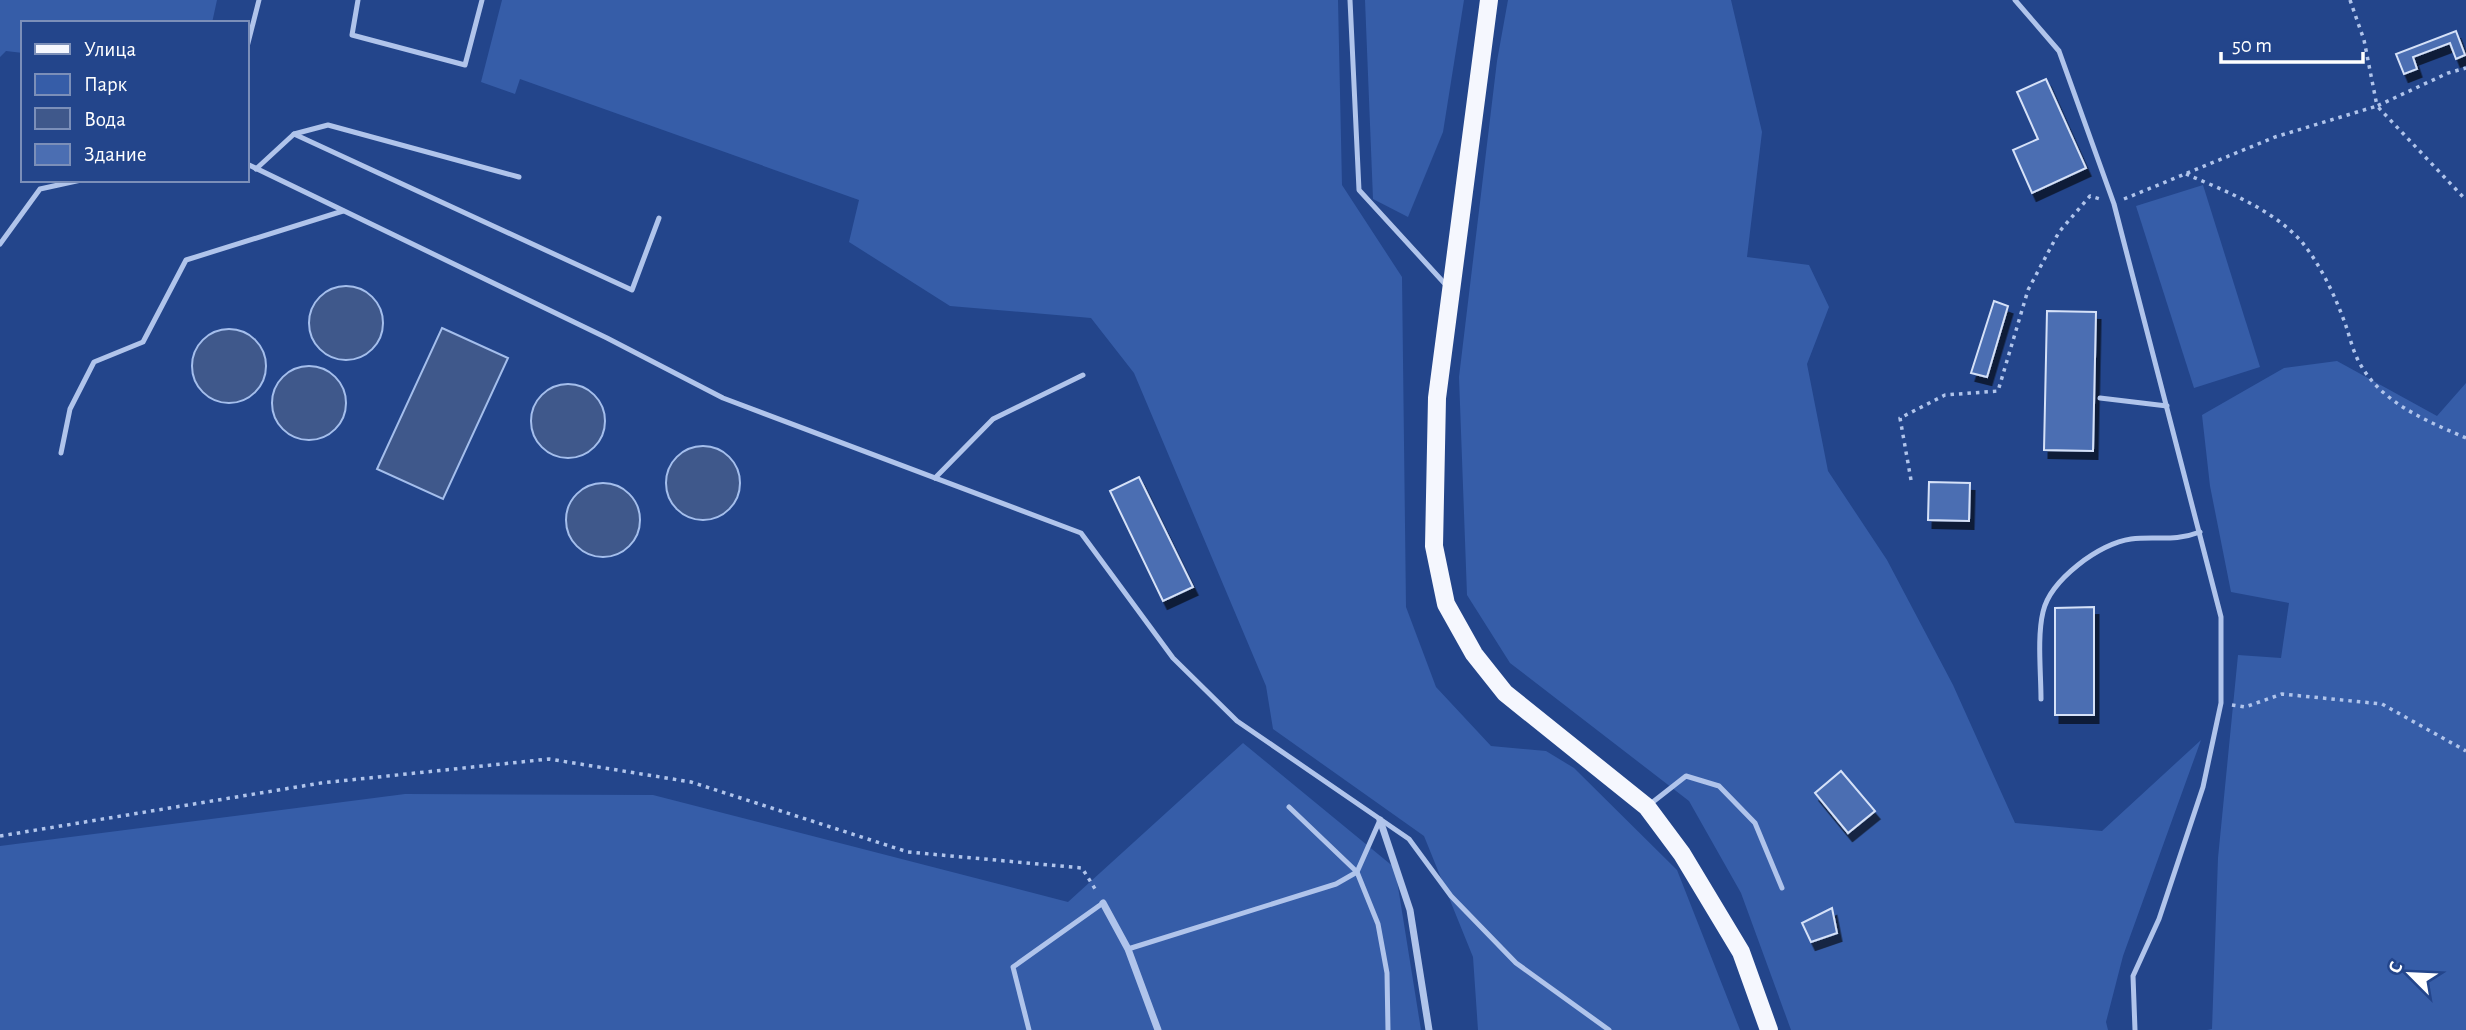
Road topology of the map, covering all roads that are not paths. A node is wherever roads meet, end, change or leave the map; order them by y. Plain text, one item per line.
1 (259, 0) edge
2 (358, 0) edge
3 (482, 0) edge
4 (1350, 0) edge
5 (1489, 0) edge
6 (2015, 0) edge
7 (248, 43) edge
8 (294, 134) junction
9 (248, 165) edge
10 (256, 169) junction
11 (519, 177) dead end
12 (72, 182) edge
13 (343, 211) junction
14 (659, 218) dead end
15 (0, 244) edge
16 (1451, 290) junction
17 (1083, 375) dead end
18 (2100, 398) dead end
19 (2167, 406) junction
20 (61, 453) dead end
21 (935, 478) junction
22 (2200, 532) junction
23 (2040, 699) dead end
24 (1289, 807) dead end
25 (1647, 807) junction
26 (1380, 820) junction
27 (1357, 872) junction
28 (1782, 888) dead end
29 (1103, 903) joint
30 (1128, 949) junction
31 (1029, 1030) edge
32 (1158, 1030) edge
33 (1388, 1030) edge
34 (1429, 1030) edge
35 (1609, 1030) edge
36 (1769, 1030) edge
37 (2135, 1030) edge

1 - 7 lane
2 - 3 lane
4 - 16 lane
5 - 16 main road
6 - 19 lane
8 - 10 lane
8 - 11 lane
8 - 14 lane
9 - 10 lane
10 - 13 lane
12 - 15 lane
13 - 20 lane
13 - 21 lane
16 - 25 main road
17 - 21 lane
18 - 19 lane
19 - 22 lane
21 - 26 lane
22 - 23 lane
22 - 37 lane
24 - 27 lane
25 - 28 lane
25 - 36 main road
26 - 27 lane
26 - 34 street
26 - 35 lane
27 - 30 lane
27 - 33 lane
29 - 30 street
29 - 31 lane
30 - 32 street

